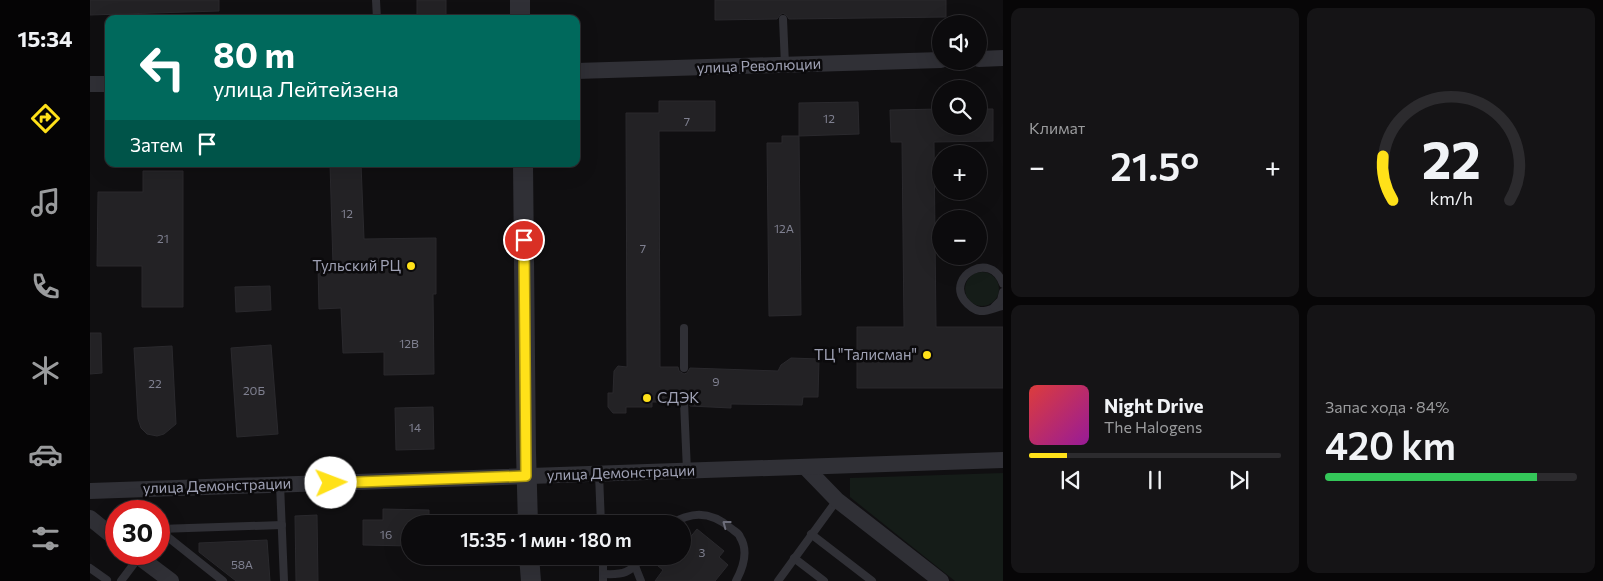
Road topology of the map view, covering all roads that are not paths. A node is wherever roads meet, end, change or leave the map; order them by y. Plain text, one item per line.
1 (376, 0) edge
2 (520, 0) edge
3 (376, 15) edge
4 (520, 15) edge
5 (783, 19) dead end
6 (1003, 58) edge
7 (987, 59) edge
8 (932, 60) edge
9 (784, 65) junction
10 (580, 71) edge
11 (90, 84) edge
12 (105, 84) edge
13 (523, 167) edge
14 (1003, 284) edge
15 (1003, 292) edge
16 (1003, 306) edge
17 (992, 308) junction
18 (684, 328) dead end
19 (684, 368) dead end
20 (684, 402) dead end
21 (1003, 460) edge
22 (805, 467) junction
23 (687, 471) junction
24 (598, 474) junction
25 (526, 476) junction
26 (280, 484) junction
27 (90, 491) edge
28 (837, 500) junction
29 (528, 515) edge
30 (600, 515) edge
31 (691, 515) edge
32 (90, 518) edge
33 (282, 524) junction
34 (170, 529) edge
35 (105, 530) edge
36 (811, 534) junction
37 (170, 538) edge
38 (794, 558) junction
39 (131, 565) edge
40 (150, 565) edge
41 (530, 565) edge
42 (603, 565) edge
43 (635, 566) joint
44 (90, 568) edge
45 (604, 578) edge
46 (109, 581) edge
47 (121, 581) edge
48 (171, 581) edge
49 (223, 581) edge
50 (284, 581) edge
51 (530, 581) edge
52 (641, 581) edge
53 (736, 581) edge
54 (778, 581) edge
55 (824, 581) edge
56 (872, 581) edge
57 (941, 581) edge

1 - 3 lane
2 - 4 street
5 - 9 lane
6 - 7 street
8 - 9 street, улица Революции
9 - 10 street, улица Революции
11 - 12 street
13 - 25 street
14 - 17 lane
15 - 17 lane
16 - 17 lane
18 - 19 lane
20 - 23 lane
21 - 22 street, улица Демонстрации
22 - 23 street, улица Демонстрации
22 - 28 street
23 - 24 street, улица Демонстрации
24 - 25 street, улица Демонстрации
24 - 30 lane
25 - 26 street, улица Демонстрации
25 - 29 street
26 - 27 street, улица Демонстрации
26 - 33 lane
28 - 36 lane
28 - 57 street
53 -> 31 lane
32 - 35 street
33 - 34 lane
33 - 50 lane
36 - 38 lane
36 - 56 lane
37 - 49 lane
38 - 54 lane
38 - 55 lane
39 - 47 lane
40 - 48 street
41 - 51 street
42 - 45 lane
43 - 45 lane
43 - 52 lane
44 - 46 lane

